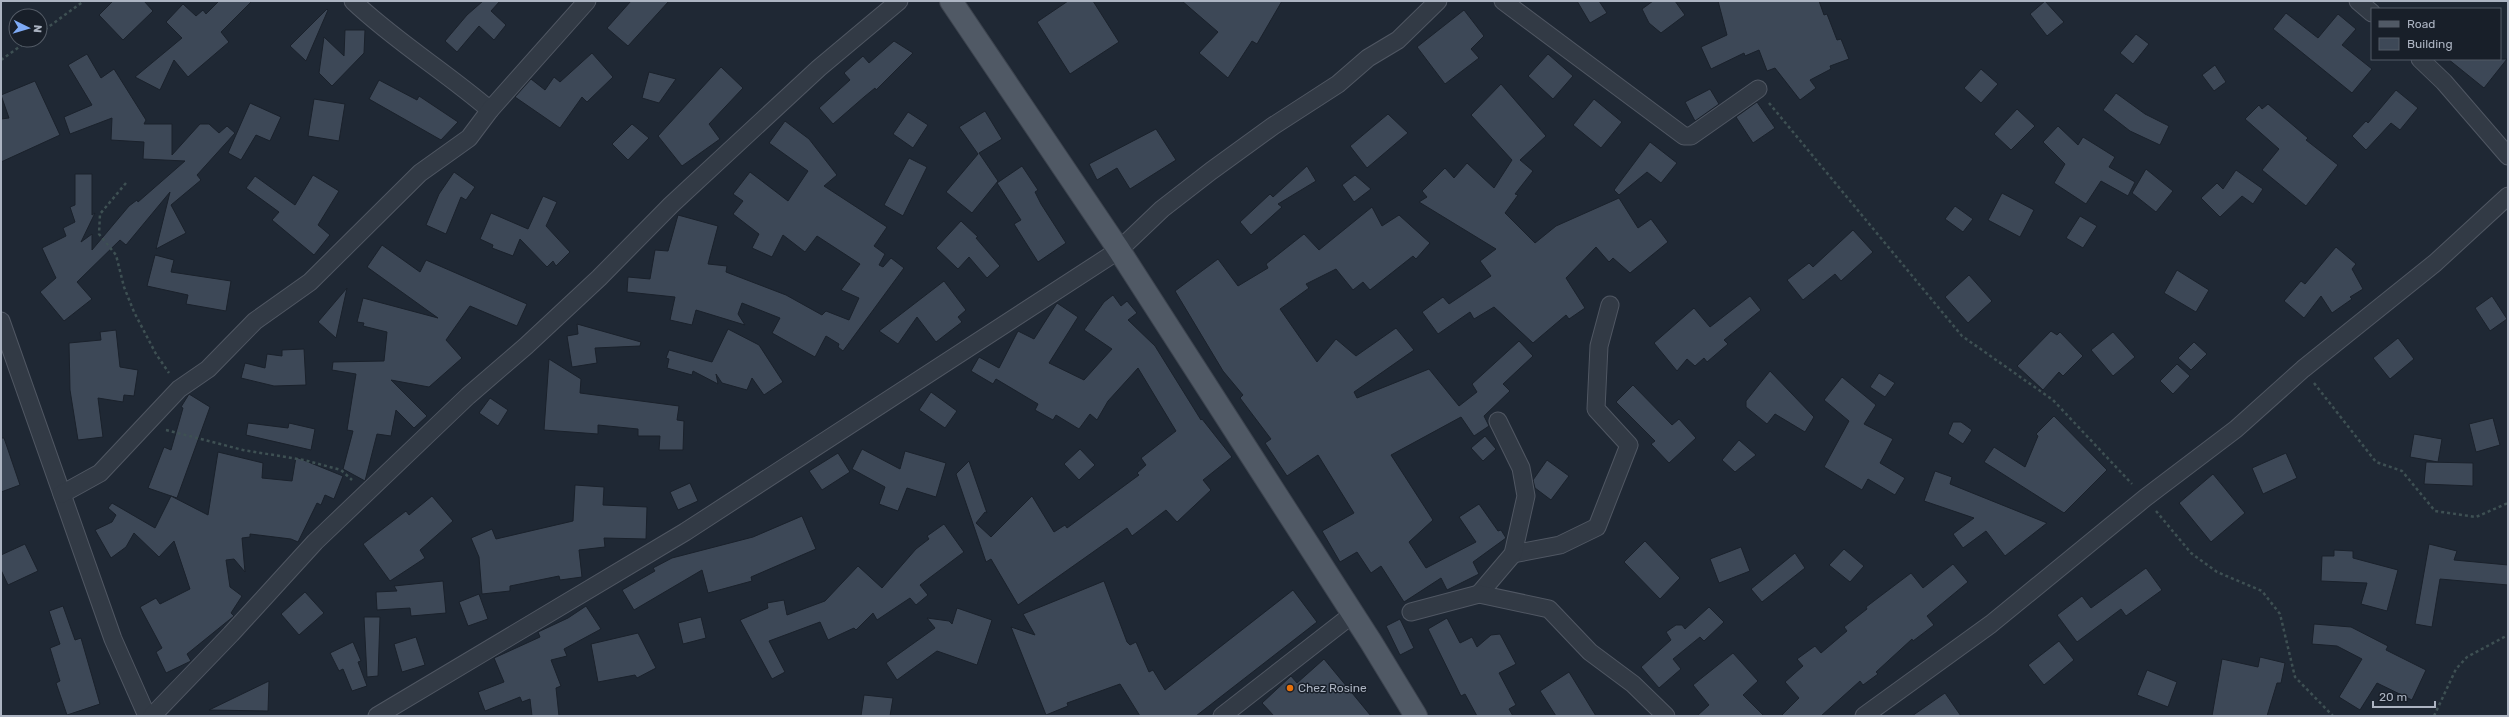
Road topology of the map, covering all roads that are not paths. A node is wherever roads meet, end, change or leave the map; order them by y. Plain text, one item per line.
1 (353, 1) edge
2 (587, 1) edge
3 (899, 1) edge
4 (951, 1) edge
5 (1438, 1) edge
6 (1503, 1) edge
7 (2358, 1) edge
8 (2371, 12) edge
9 (2421, 60) edge
10 (1758, 89) road end
11 (490, 110) junction
12 (2508, 156) edge
13 (2508, 196) edge
14 (1119, 250) junction
15 (1610, 305) dead end
16 (1, 321) edge
17 (1498, 421) dead end
18 (62, 494) junction
19 (1512, 554) junction
20 (1479, 594) junction
21 (1411, 612) dead end
22 (1353, 614) junction
23 (147, 716) edge
24 (152, 716) edge
25 (377, 716) edge
26 (1222, 716) edge
27 (1416, 716) edge
28 (1666, 716) edge
29 (1864, 716) edge

1 - 11 street
2 - 11 street
3 - 24 street
4 - 14 main road
5 - 14 street
6 - 10 street
7 - 8 street
9 - 12 street
11 - 18 street
13 - 29 street
14 - 22 main road
14 - 25 street
15 - 19 street
16 - 18 street
17 - 19 street
18 - 23 street
19 - 20 street
20 - 21 street
20 - 28 street
22 - 26 street
22 - 27 main road

